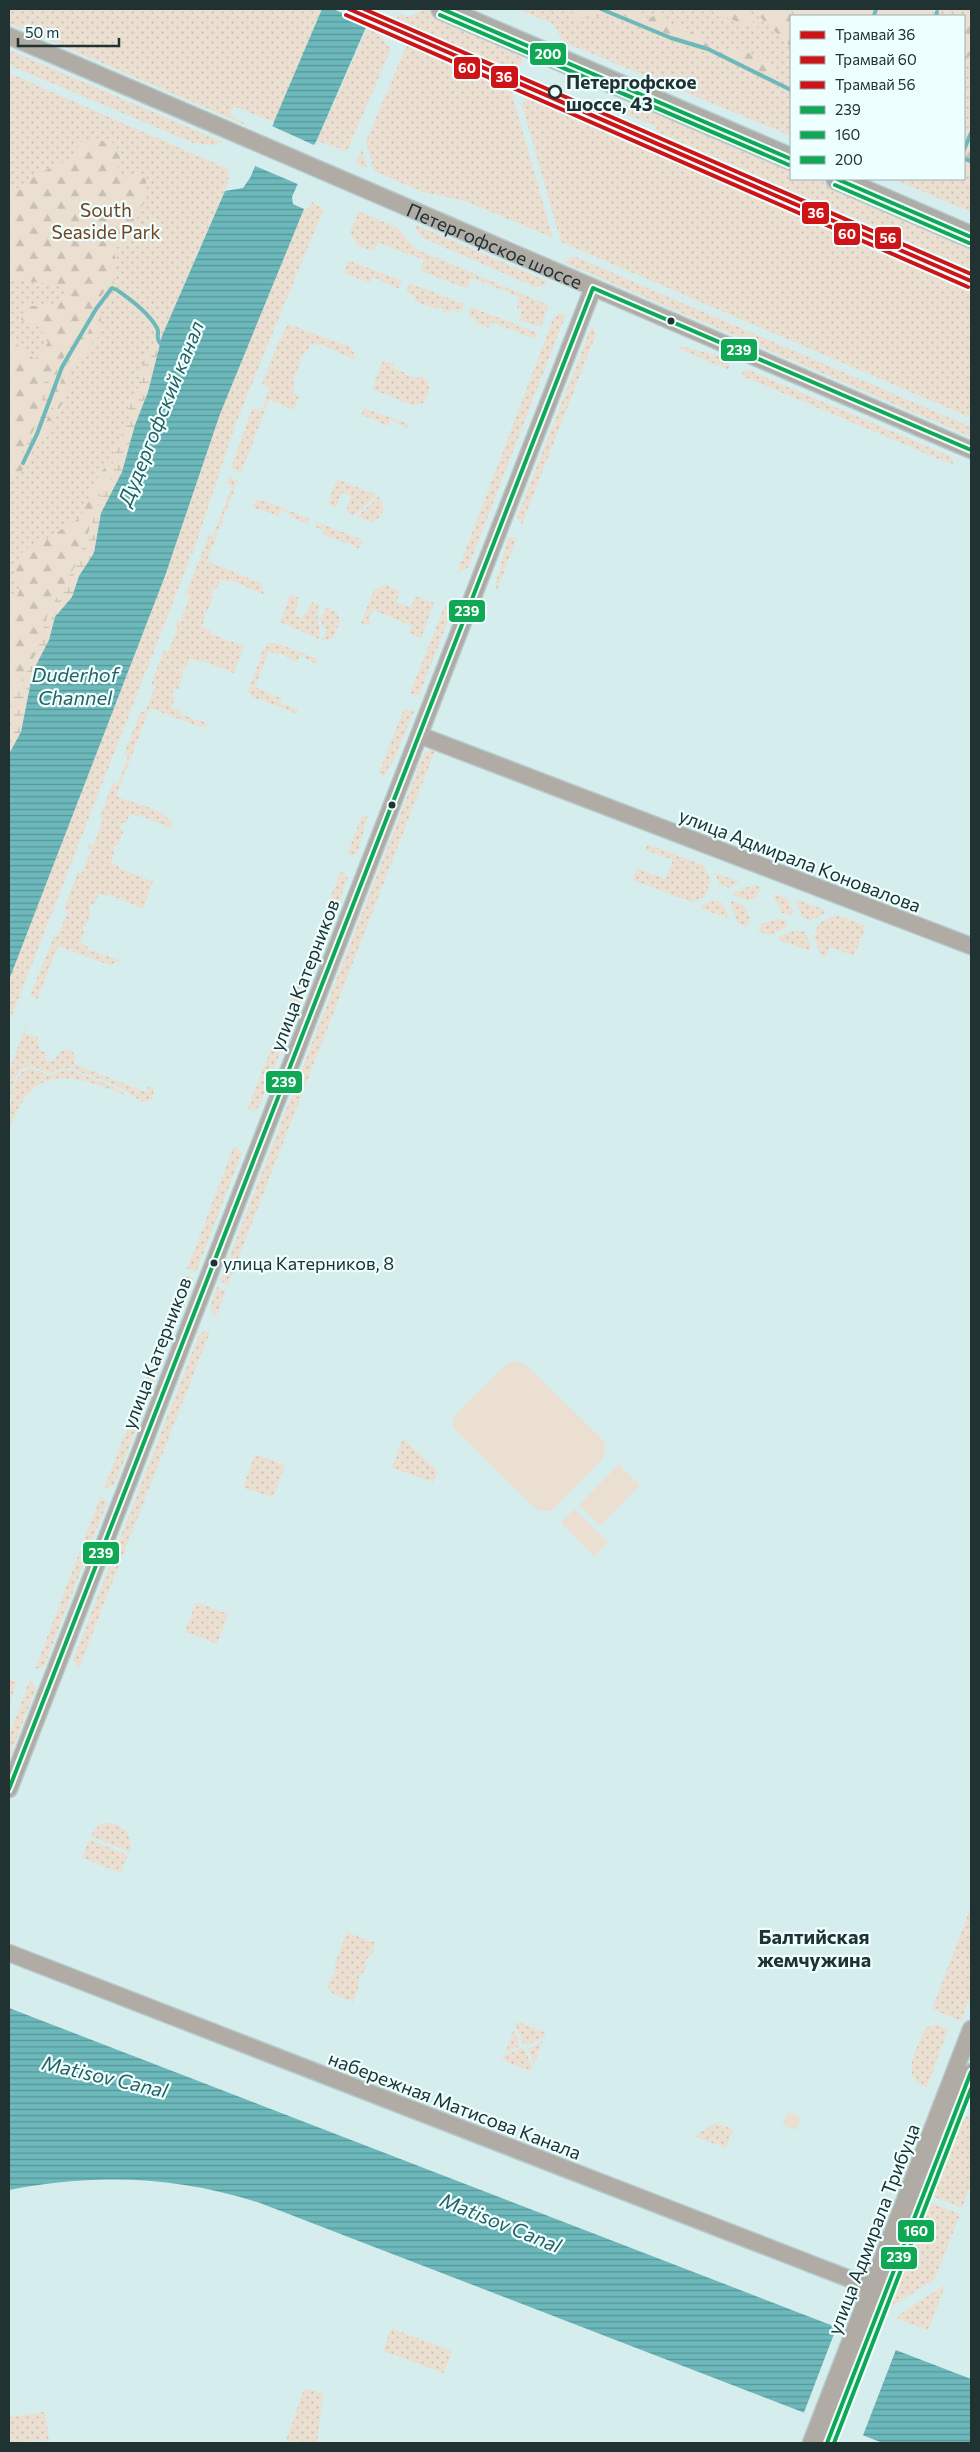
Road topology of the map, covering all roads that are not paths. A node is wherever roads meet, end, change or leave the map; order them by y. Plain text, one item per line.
1 (442, 9) edge
2 (478, 9) edge
3 (9, 36) edge
4 (790, 144) edge
5 (790, 159) edge
6 (839, 180) edge
7 (876, 180) edge
8 (971, 220) edge
9 (971, 236) edge
10 (593, 288) junction
11 (971, 450) edge
12 (419, 735) junction
13 (971, 946) edge
14 (9, 1789) edge
15 (9, 1953) edge
16 (971, 2029) edge
17 (965, 2062) edge
18 (971, 2072) edge
19 (879, 2291) junction
20 (825, 2435) edge
21 (811, 2443) edge

1 - 5 main road
2 - 4 main road
3 - 10 street, Петергофское шоссе
6 - 9 main road
7 - 8 main road
10 - 11 street, Петергофское шоссе
10 - 12 street, улица Катерников
12 - 13 street, улица Адмирала Коновалова
12 - 14 street, улица Катерников
15 - 19 street, набережная Матисова Канала
16 - 17 street, улица Адмирала Трибуца
17 - 19 street, улица Адмирала Трибуца
18 - 19 street, улица Адмирала Трибуца
19 - 20 street, улица Адмирала Трибуца
20 - 21 street, улица Адмирала Трибуца

